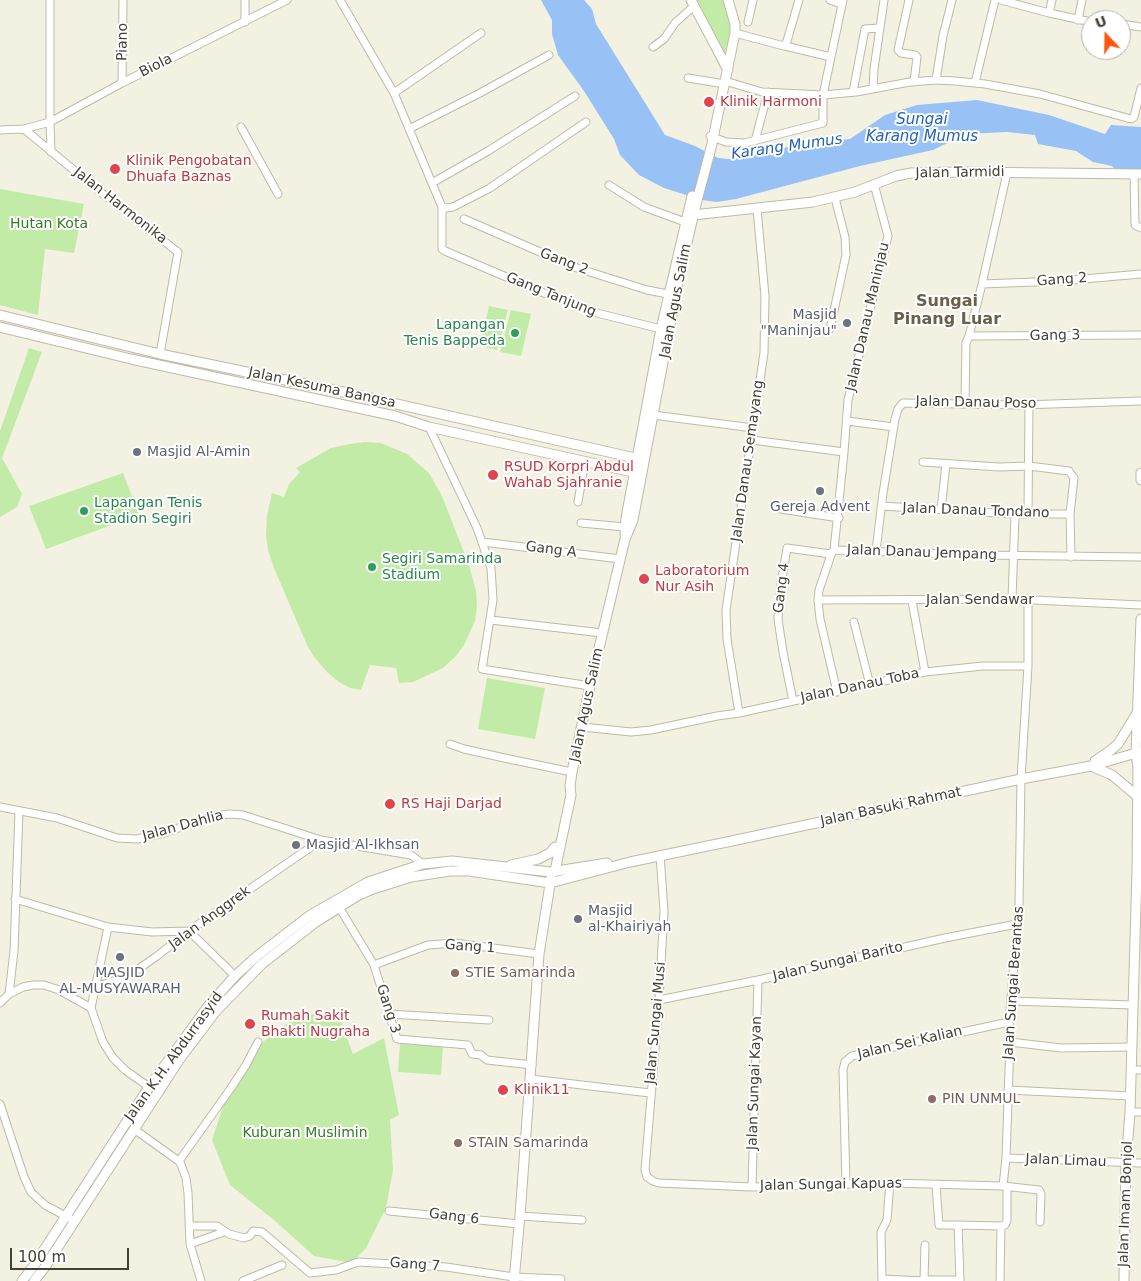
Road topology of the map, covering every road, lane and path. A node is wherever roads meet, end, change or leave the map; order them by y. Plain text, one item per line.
1 (50, 0) edge
2 (124, 0) edge
3 (245, 0) edge
4 (287, 0) edge
5 (340, 0) edge
6 (728, 0) edge
7 (753, 0) edge
8 (799, 0) edge
9 (830, 0) edge
10 (884, 0) edge
11 (909, 0) edge
12 (952, 0) edge
13 (995, 0) edge
14 (1001, 0) edge
15 (1052, 0) edge
16 (1082, 0) edge
17 (842, 2) edge
18 (1018, 2) edge
19 (692, 3) edge
20 (1049, 13) junction
21 (1078, 20) junction
22 (1081, 20) edge
23 (245, 22) junction
24 (748, 22) dead end
25 (880, 28) junction
26 (480, 33) dead end
27 (735, 34) junction
28 (785, 46) junction
29 (653, 47) dead end
30 (548, 55) dead end
31 (831, 57) junction
32 (728, 70) junction
33 (688, 78) dead end
34 (936, 80) junction
35 (914, 82) junction
36 (122, 83) junction
37 (975, 83) junction
38 (724, 85) junction
39 (1141, 88) edge
40 (873, 89) junction
41 (768, 92) junction
42 (853, 92) junction
43 (394, 93) junction
44 (823, 95) junction
45 (575, 96) dead end
46 (50, 122) junction
47 (586, 122) dead end
48 (241, 126) dead end
49 (24, 129) junction
50 (409, 129) junction
51 (0, 130) edge
52 (710, 141) junction
53 (755, 141) junction
54 (52, 152) junction
55 (1007, 173) junction
56 (1138, 174) edge
57 (432, 183) junction
58 (874, 184) junction
59 (609, 185) dead end
60 (278, 194) dead end
61 (835, 198) junction
62 (440, 205) junction
63 (757, 208) junction
64 (692, 210) junction
65 (464, 219) dead end
66 (685, 222) junction
67 (1141, 228) edge
68 (682, 252) junction
69 (1141, 274) edge
70 (982, 284) junction
71 (668, 294) junction
72 (0, 315) edge
73 (21, 320) junction
74 (33, 323) junction
75 (0, 327) edge
76 (830, 329) dead end
77 (665, 330) junction
78 (18, 332) junction
79 (30, 335) junction
80 (1141, 335) edge
81 (969, 336) junction
82 (160, 354) junction
83 (348, 393) junction
84 (1141, 401) edge
85 (965, 403) junction
86 (405, 405) junction
87 (1029, 405) junction
88 (344, 406) junction
89 (653, 415) junction
90 (403, 418) junction
91 (847, 421) junction
92 (894, 426) junction
93 (429, 427) junction
94 (753, 428) junction
95 (752, 440) junction
96 (844, 452) junction
97 (641, 459) junction
98 (584, 461) junction
99 (924, 462) dead end
100 (946, 464) junction
101 (1029, 466) junction
102 (638, 473) junction
103 (1141, 473) edge
104 (1141, 480) edge
105 (578, 502) dead end
106 (881, 506) junction
107 (781, 509) dead end
108 (941, 510) junction
109 (1028, 513) junction
110 (1015, 514) junction
111 (1070, 514) junction
112 (839, 518) junction
113 (580, 523) dead end
114 (625, 527) junction
115 (625, 539) junction
116 (483, 542) junction
117 (876, 551) junction
118 (832, 552) junction
119 (1013, 556) junction
120 (1071, 557) junction
121 (1141, 557) edge
122 (620, 559) junction
123 (1012, 599) junction
124 (1028, 599) junction
125 (818, 600) junction
126 (912, 601) junction
127 (1141, 605) edge
128 (1141, 619) edge
129 (491, 620) junction
130 (854, 622) dead end
131 (602, 633) junction
132 (1028, 666) junction
133 (925, 672) junction
134 (870, 685) junction
135 (590, 686) junction
136 (837, 692) junction
137 (793, 701) junction
138 (1138, 711) junction
139 (739, 713) junction
140 (582, 727) junction
141 (450, 744) dead end
142 (1138, 752) edge
143 (1089, 766) junction
144 (572, 772) junction
145 (1022, 779) junction
146 (570, 786) junction
147 (1138, 802) edge
148 (0, 807) edge
149 (19, 811) junction
150 (321, 840) junction
151 (555, 847) junction
152 (660, 855) junction
153 (630, 862) junction
154 (423, 864) junction
155 (501, 867) junction
156 (553, 871) junction
157 (550, 883) junction
158 (15, 899) junction
159 (339, 907) junction
160 (1017, 924) junction
161 (108, 927) junction
162 (189, 931) junction
163 (1137, 948) edge
164 (539, 954) junction
165 (374, 965) junction
166 (1137, 974) edge
167 (235, 976) junction
168 (758, 980) junction
169 (95, 987) junction
170 (9, 994) junction
171 (659, 1000) junction
172 (1010, 1001) junction
173 (0, 1003) edge
174 (1132, 1005) junction
175 (91, 1008) junction
176 (213, 1008) junction
177 (389, 1014) junction
178 (489, 1020) dead end
179 (1009, 1022) junction
180 (258, 1042) dead end
181 (1010, 1042) junction
182 (1131, 1047) junction
183 (532, 1065) junction
184 (1131, 1070) junction
185 (1141, 1070) edge
186 (530, 1079) junction
187 (149, 1087) junction
188 (1008, 1090) junction
189 (650, 1093) junction
190 (1130, 1096) junction
191 (0, 1104) edge
192 (1130, 1112) junction
193 (1141, 1112) edge
194 (134, 1129) junction
195 (1006, 1158) junction
196 (178, 1161) junction
197 (1126, 1163) junction
198 (1141, 1163) edge
199 (659, 1183) joint
200 (846, 1184) junction
201 (890, 1184) junction
202 (752, 1186) junction
203 (936, 1186) junction
204 (1005, 1187) junction
205 (389, 1211) dead end
206 (65, 1217) junction
207 (520, 1220) junction
208 (582, 1220) dead end
209 (74, 1221) junction
210 (1040, 1222) dead end
211 (958, 1225) junction
212 (1001, 1226) junction
213 (189, 1228) junction
214 (221, 1233) dead end
215 (190, 1244) junction
216 (925, 1245) dead end
217 (282, 1265) dead end
218 (200, 1277) edge
219 (514, 1279) edge
220 (560, 1279) dead end
221 (246, 1280) edge
222 (882, 1280) edge
223 (924, 1280) edge
224 (960, 1280) edge
225 (22, 1281) edge
226 (34, 1281) edge
227 (1000, 1281) edge
228 (1124, 1281) edge

1 - 46 street
2 - 36 street, Piano
3 - 23 street
4 - 23 street, Biola
5 - 43 street
6 - 27 street
7 - 24 street
8 - 28 street
9 - 17 street
10 - 25 street
11 - 35 street
12 - 34 street
13 - 37 street
14 - 18 street
15 - 20 street
16 - 21 street
17 - 31 street
18 - 20 street
19 - 29 street
19 - 32 street
20 - 21 street
21 - 22 street
23 - 36 street, Biola
25 - 40 street
25 - 42 street
26 - 43 street
27 - 28 street
27 - 32 street
28 - 31 street
30 - 50 street
31 - 44 street
32 - 38 street
33 - 38 street
34 - 35 street
34 - 37 street
35 - 40 street
36 - 46 street, Biola
37 - 39 street
38 - 41 street
38 - 52 street
40 - 42 street
41 - 44 street
41 - 53 street
42 - 44 street
43 - 50 street
44 - 53 street
45 - 57 street
46 - 49 street, Biola
46 - 54 street
47 - 62 street
48 - 60 street
49 - 51 street
49 - 54 street, Jalan Harmonika
50 - 57 street
52 - 53 street
52 - 64 street
54 - 82 street, Jalan Harmonika
55 - 56 street, Jalan Tarmidi
55 - 58 street, Jalan Tarmidi
55 - 70 street
56 - 67 street
57 - 62 street
58 - 61 street, Jalan Tarmidi
58 - 91 street, Jalan Danau Maninjau
59 - 66 street
61 - 63 street, Jalan Tarmidi
61 - 76 street
62 - 77 street, Gang Tanjung
63 - 64 street, Jalan Tarmidi
63 - 94 street, Jalan Danau Semayang
64 - 66 street, Jalan Agus Salim
64 - 68 street, Jalan Agus Salim
65 - 71 street, Gang 2
66 - 68 street, Jalan Agus Salim
68 - 71 street, Jalan Agus Salim
68 - 77 street, Jalan Agus Salim
69 - 70 street, Gang 2
70 - 81 street
71 - 77 street, Jalan Agus Salim
72 - 73 street, Jalan Kesuma Bangsa
73 - 74 street, Jalan Kesuma Bangsa
73 - 78 street
74 - 79 street
74 - 82 street, Jalan Kesuma Bangsa
75 - 78 street, Jalan Kesuma Bangsa
77 - 89 street, Jalan Agus Salim
77 - 97 street, Jalan Agus Salim
78 - 79 street, Jalan Kesuma Bangsa
79 - 88 street, Jalan Kesuma Bangsa
80 - 81 street, Gang 3
81 - 85 street
82 - 83 street, Jalan Kesuma Bangsa
83 - 86 street, Jalan Kesuma Bangsa
83 - 88 street
84 - 87 street, Jalan Danau Poso
85 - 87 street, Jalan Danau Poso
85 - 92 street, Jalan Danau Poso
86 - 90 street
86 - 97 street, Jalan Kesuma Bangsa
87 - 101 street
88 - 90 street, Jalan Kesuma Bangsa
89 - 94 street
89 - 97 street, Jalan Agus Salim
90 - 93 street, Jalan Kesuma Bangsa
91 - 92 street
91 - 96 street, Jalan Danau Maninjau
92 - 106 street, Jalan Danau Poso
93 - 98 street, Jalan Kesuma Bangsa
93 - 116 street
94 - 95 street, Jalan Danau Semayang
95 - 96 street
95 - 139 street, Jalan Danau Semayang
96 - 112 street, Jalan Danau Jempang
97 - 102 street, Jalan Agus Salim
98 - 102 street, Jalan Kesuma Bangsa
98 - 105 street
99 - 100 street
100 - 101 street
100 - 108 street
101 - 109 street
101 - 111 street
102 - 114 street, Jalan Agus Salim
102 - 115 street, Jalan Agus Salim
103 - 104 street
106 - 108 street, Jalan Danau Tondano
106 - 117 street, Jalan Danau Poso
107 - 112 street
108 - 110 street, Jalan Danau Tondano
109 - 110 street, Jalan Danau Tondano
109 - 111 street, Jalan Danau Tondano
110 - 119 street
111 - 120 street
112 - 118 street, Jalan Danau Jempang
113 - 114 street
114 - 115 street, Jalan Agus Salim
115 - 122 street, Jalan Agus Salim
116 - 122 street, Gang A
116 - 129 street
117 - 118 street, Jalan Danau Jempang
117 - 119 street, Jalan Danau Jempang
118 - 125 street
118 - 137 street, Gang 4
119 - 120 street, Jalan Danau Jempang
119 - 123 street
120 - 121 street, Jalan Danau Jempang
122 - 131 street, Jalan Agus Salim
123 - 124 street, Jalan Sendawar
123 - 126 street, Jalan Sendawar
124 - 127 street, Jalan Sendawar
124 - 132 street
125 - 126 street, Jalan Sendawar
125 - 136 street
126 - 133 street
128 - 138 street
129 - 131 street
129 - 135 street
130 - 134 street
131 - 135 street, Jalan Agus Salim
132 - 133 street, Jalan Danau Toba
132 - 145 street
133 - 134 street, Jalan Danau Toba
134 - 136 street, Jalan Danau Toba
135 - 140 street, Jalan Agus Salim
136 - 137 street, Jalan Danau Toba
137 - 139 street, Jalan Danau Toba
138 - 142 street
138 - 143 street
139 - 140 street, Jalan Danau Toba
140 - 144 street, Jalan Agus Salim
141 - 144 street
142 - 143 street, Jalan Basuki Rahmat
142 - 147 street, Jalan Imam Bonjol
143 - 145 street, Jalan Basuki Rahmat
143 - 147 street
144 - 146 street, Jalan Agus Salim
145 - 152 street, Jalan Basuki Rahmat
145 - 160 street, Jalan Sungai Berantas
146 - 151 street
146 - 156 street, Jalan Agus Salim
147 - 163 street, Jalan Imam Bonjol
148 - 149 street, Jalan Dahlia
149 - 150 street, Jalan Dahlia
149 - 158 street
150 - 154 street, Jalan Dahlia
150 - 162 street, Jalan Anggrek
151 - 155 street
151 - 156 street
152 - 153 street, Jalan Basuki Rahmat
152 - 171 street, Jalan Sungai Musi
153 - 156 street, Jalan Basuki Rahmat
153 - 157 street, Jalan Basuki Rahmat
154 - 155 street, Jalan K.H. Abdurrasyid
154 - 167 street, Jalan K.H. Abdurrasyid
155 - 156 street, Jalan K.H. Abdurrasyid
156 - 157 street, Jalan Agus Salim
157 - 159 street, Jalan K.H. Abdurrasyid
157 - 164 street, Jalan Agus Salim
158 - 161 street
158 - 170 street
159 - 165 street, Gang 3
159 - 176 street, Jalan K.H. Abdurrasyid
160 - 168 street, Jalan Sungai Barito
160 - 172 street, Jalan Sungai Berantas
161 - 162 street
161 - 169 street
162 - 167 street
162 - 169 street, Jalan Anggrek
163 - 166 street, Jalan Imam Bonjol
164 - 165 street, Gang 1
164 - 183 street, Jalan Agus Salim
165 - 177 street, Gang 3
166 - 174 street, Jalan Imam Bonjol
167 - 176 street, Jalan K.H. Abdurrasyid
168 - 171 street, Jalan Sungai Barito
168 - 202 street, Jalan Sungai Kayan
169 - 175 street
170 - 173 street
170 - 175 street
171 - 189 street, Jalan Sungai Musi
172 - 174 street
172 - 179 street, Jalan Sungai Berantas
174 - 182 street, Jalan Imam Bonjol
175 - 187 street
176 - 187 street, Jalan K.H. Abdurrasyid
176 - 194 street, Jalan K.H. Abdurrasyid
177 - 178 street
177 - 183 street, Gang 3
179 - 181 street, Jalan Sungai Berantas
179 - 200 street, Jalan Sei Kalian
180 - 196 street
181 - 182 street
181 - 188 street, Jalan Sungai Berantas
182 - 184 street, Jalan Imam Bonjol
183 - 186 street, Jalan Agus Salim
184 - 185 street
184 - 190 street, Jalan Imam Bonjol
186 - 189 street
186 - 207 street, Jalan Agus Salim
187 - 206 street, Jalan K.H. Abdurrasyid
188 - 190 street
188 - 195 street, Jalan Sungai Berantas
189 - 199 street, Jalan Sungai Musi
190 - 192 street, Jalan Imam Bonjol
191 - 206 street
192 - 193 street
192 - 197 street, Jalan Imam Bonjol
194 - 196 street
194 - 209 street, Jalan K.H. Abdurrasyid
195 - 197 street, Jalan Limau
195 - 204 street, Jalan Sungai Berantas
196 - 213 street
197 - 198 street, Jalan Limau
197 - 228 street, Jalan Imam Bonjol
199 - 202 street, Jalan Sungai Kapuas
200 - 201 street, Jalan Sungai Kapuas
200 - 202 street, Jalan Sungai Kapuas
201 - 203 street, Jalan Sungai Kapuas
201 - 222 street
203 - 204 street, Jalan Sungai Kapuas
203 - 211 street
204 - 210 street, Jalan Sungai Kapuas
204 - 212 street, Jalan Sungai Berantas
205 - 207 street, Gang 6
206 - 209 street
206 - 225 street, Jalan K.H. Abdurrasyid
207 - 208 street, Gang 6
207 - 219 street, Jalan Agus Salim
209 - 226 street, Jalan K.H. Abdurrasyid
211 - 212 street
211 - 224 street
212 - 227 street
213 - 215 street
213 - 219 street, Gang 7
214 - 215 street
215 - 218 street
216 - 223 street
217 - 221 street
219 - 220 street, Gang 7
222 - 223 street
223 - 224 street

